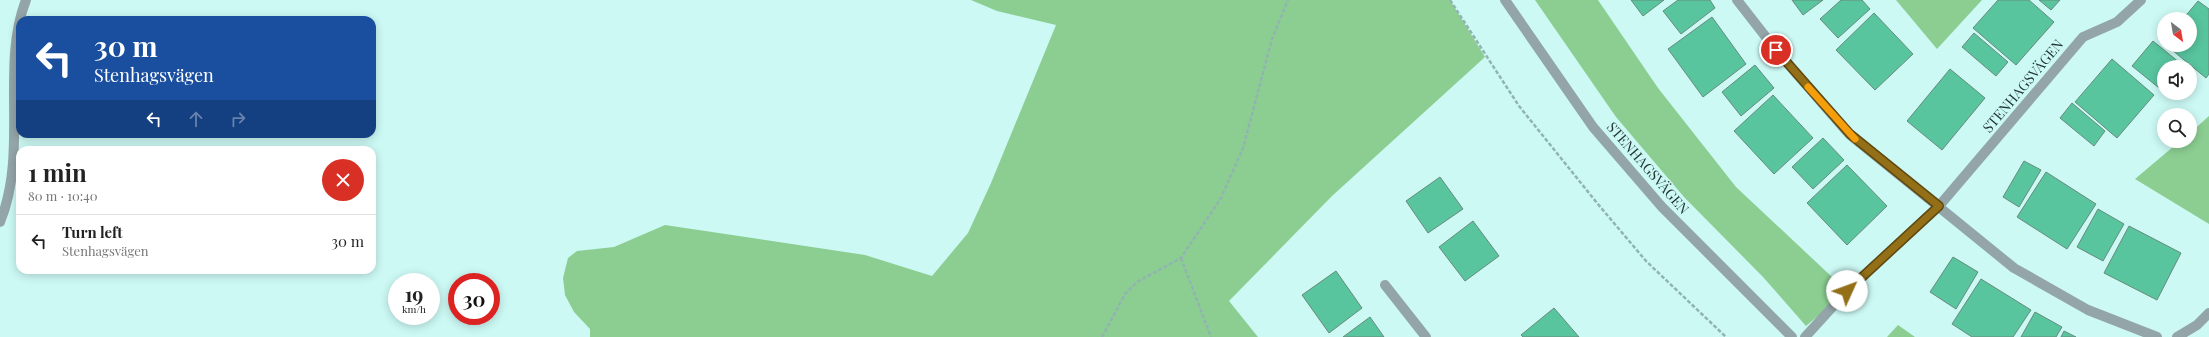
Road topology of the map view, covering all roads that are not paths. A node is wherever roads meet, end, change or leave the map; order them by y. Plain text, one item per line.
1 (26, 0) edge
2 (1505, 0) edge
3 (1737, 0) edge
4 (2141, 0) edge
5 (1939, 206) junction
6 (0, 222) edge
7 (1385, 285) dead end
8 (2209, 313) edge
9 (1426, 337) edge
10 (1792, 337) edge
11 (1805, 337) edge
12 (2157, 337) edge
13 (2177, 337) edge

1 - 6 street
2 - 10 street, STENHAGSVÄGEN
3 - 5 street
4 - 5 street, STENHAGSVÄGEN
5 - 11 street, STENHAGSVÄGEN
5 - 12 street
7 - 9 street
8 - 13 street

